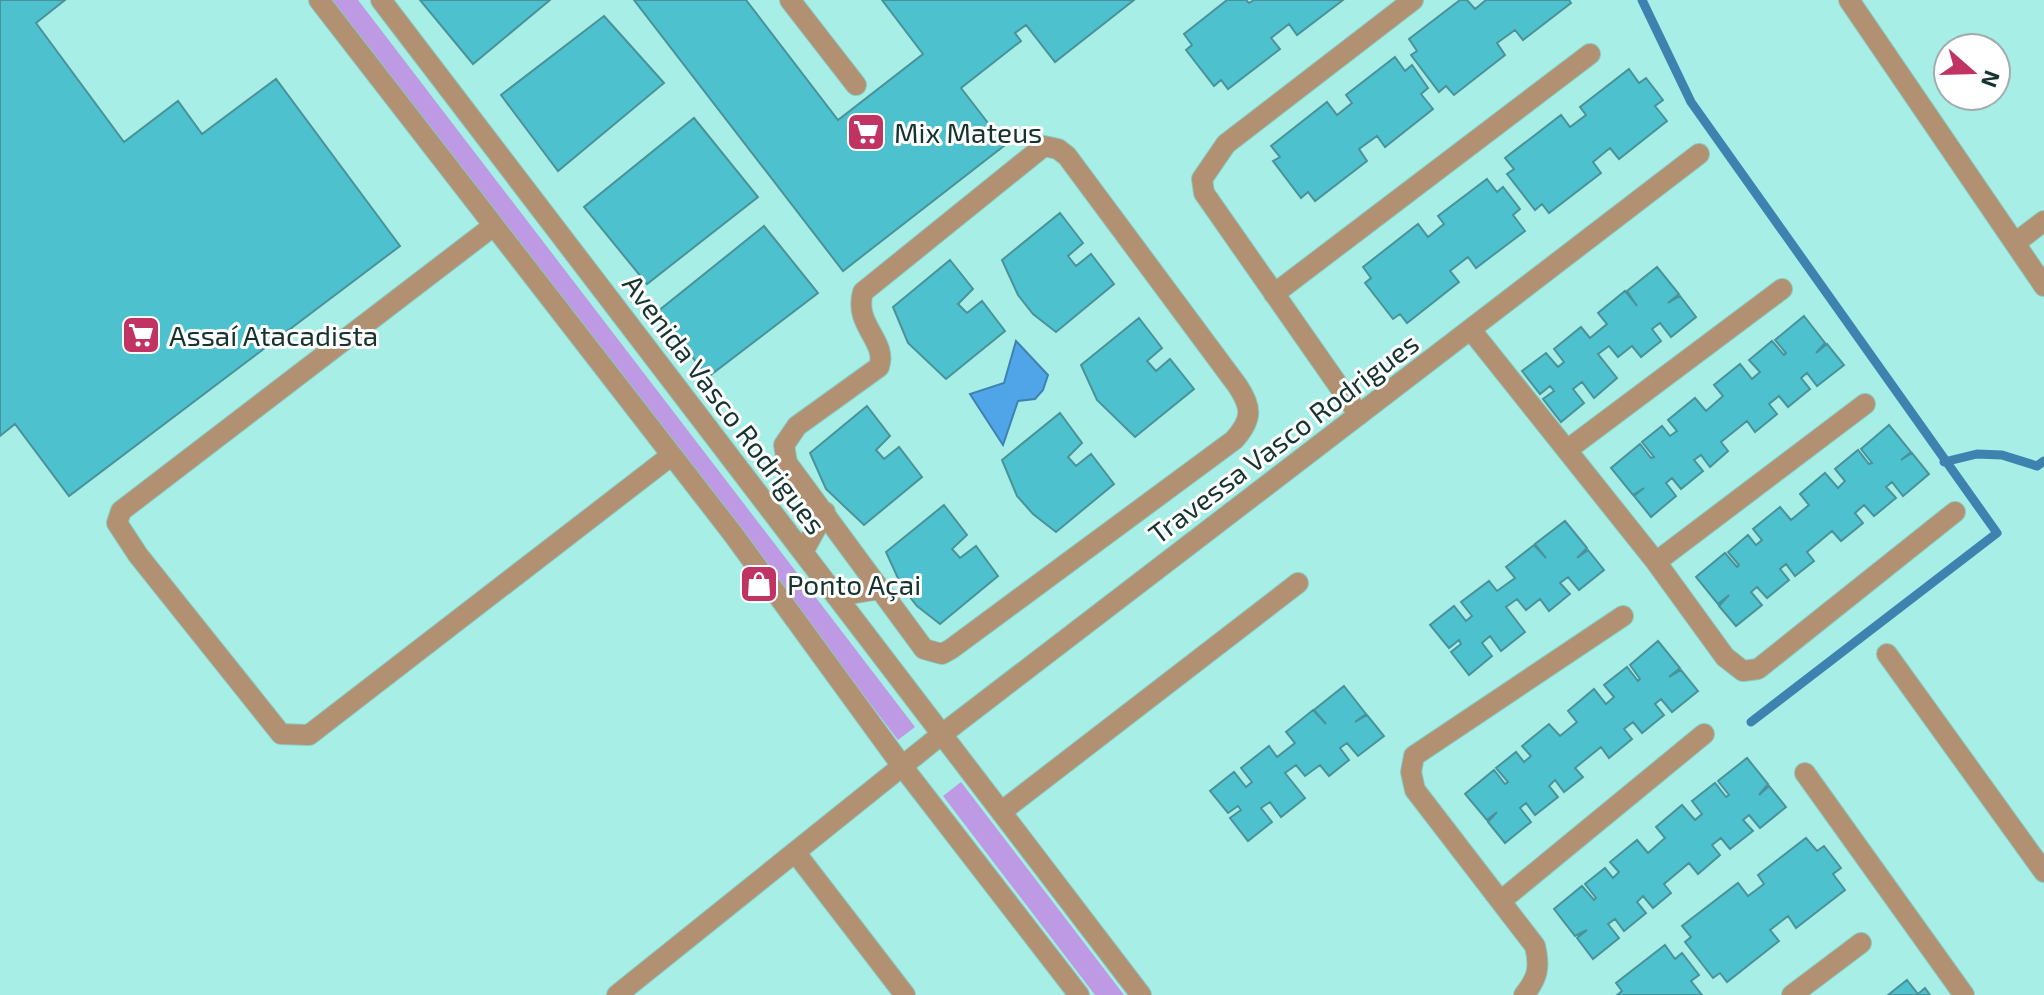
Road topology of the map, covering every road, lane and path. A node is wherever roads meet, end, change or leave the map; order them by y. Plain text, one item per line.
1 (319, 0) edge
2 (381, 0) edge
3 (790, 0) edge
4 (1413, 0) edge
5 (1849, 0) edge
6 (1590, 54) dead end
7 (856, 85) dead end
8 (1699, 154) dead end
9 (2044, 221) edge
10 (492, 227) junction
11 (2015, 243) junction
12 (2044, 286) edge
13 (1782, 289) dead end
14 (1274, 294) junction
15 (1471, 330) junction
16 (1865, 404) dead end
17 (1359, 415) junction
18 (1567, 450) junction
19 (672, 455) junction
20 (825, 512) junction
21 (1955, 512) dead end
22 (803, 552) junction
23 (1656, 562) junction
24 (1298, 583) dead end
25 (880, 589) junction
26 (836, 596) junction
27 (1623, 616) dead end
28 (1887, 654) dead end
29 (1704, 734) dead end
30 (941, 735) junction
31 (902, 766) junction
32 (1805, 773) dead end
33 (1001, 812) junction
34 (795, 852) junction
35 (2044, 872) edge
36 (1502, 900) junction
37 (1861, 943) dead end
38 (617, 995) edge
39 (905, 995) edge
40 (1079, 995) edge
41 (1141, 995) edge
42 (1524, 995) edge
43 (1792, 995) edge
44 (1964, 995) edge

1 - 10 street
2 - 22 street, Avenida Vasco Rodrigues
3 - 7 street
4 - 14 street
5 - 11 street
6 - 14 street
8 - 15 street, Travessa Vasco Rodrigues
9 - 11 street
10 - 19 street
10 - 19 street
11 - 12 street
13 - 18 street
14 - 17 street
15 - 17 street, Travessa Vasco Rodrigues
15 - 18 street
16 - 23 street
17 - 30 street, Travessa Vasco Rodrigues
18 - 23 street
19 - 31 street
20 - 22 street
20 - 25 street
20 - 25 street
21 - 23 street
22 - 26 street, Avenida Vasco Rodrigues
24 - 33 street
25 - 26 street
26 - 30 street, Avenida Vasco Rodrigues
27 - 36 street
28 - 35 street
29 - 36 street
30 - 31 street, Travessa Vasco Rodrigues
30 - 33 street, Avenida Vasco Rodrigues
31 - 34 street, Travessa Vasco Rodrigues
31 - 40 street
32 - 44 street
33 - 41 street, Avenida Vasco Rodrigues
34 - 38 street, Travessa Vasco Rodrigues
34 - 39 street
36 - 42 street
37 - 43 street

